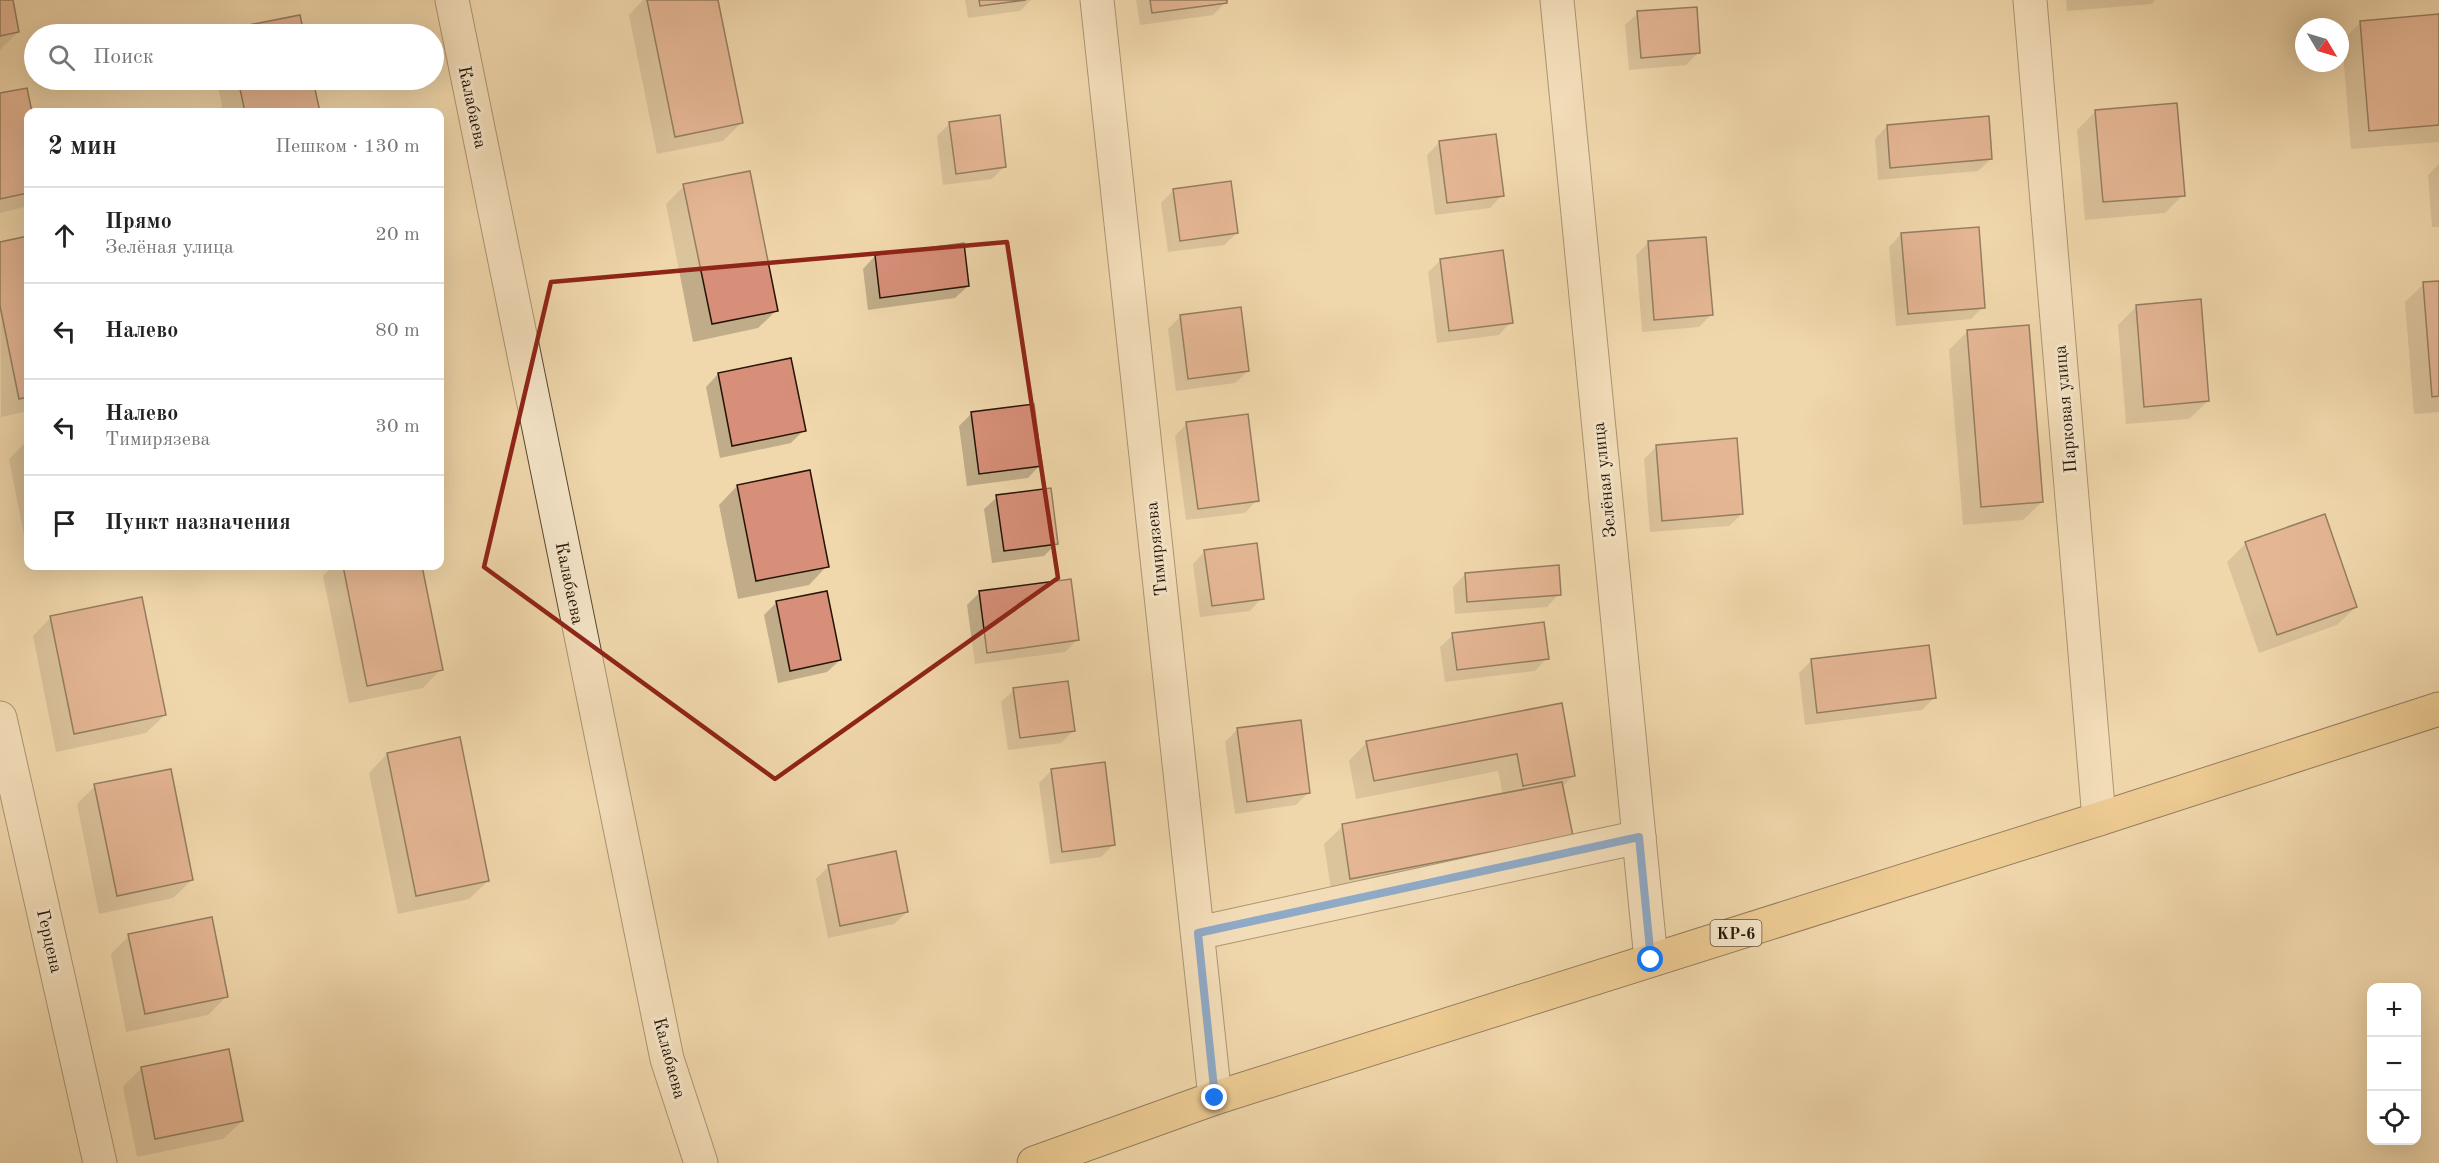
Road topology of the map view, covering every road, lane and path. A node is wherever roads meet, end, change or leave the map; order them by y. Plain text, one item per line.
1 (452, 0) edge
2 (1097, 0) edge
3 (1557, 0) edge
4 (2030, 0) edge
5 (2439, 709) edge
6 (0, 718) edge
7 (2099, 819) junction
8 (1639, 837) junction
9 (1198, 933) junction
10 (1651, 960) junction
11 (1215, 1098) junction
12 (100, 1163) edge
13 (700, 1163) edge
14 (1034, 1163) edge

1 - 13 street, Калабаева
2 - 9 street, Тимирязева
3 - 8 street, Зелёная улица
4 - 7 street, Парковая улица
5 - 7 highway, KP-6
6 - 12 street, Герцена
7 - 10 highway, KP-6
8 - 9 street
8 - 10 street, Зелёная улица
9 - 11 street, Тимирязева
10 - 11 highway, KP-6
11 - 14 highway, KP-6

